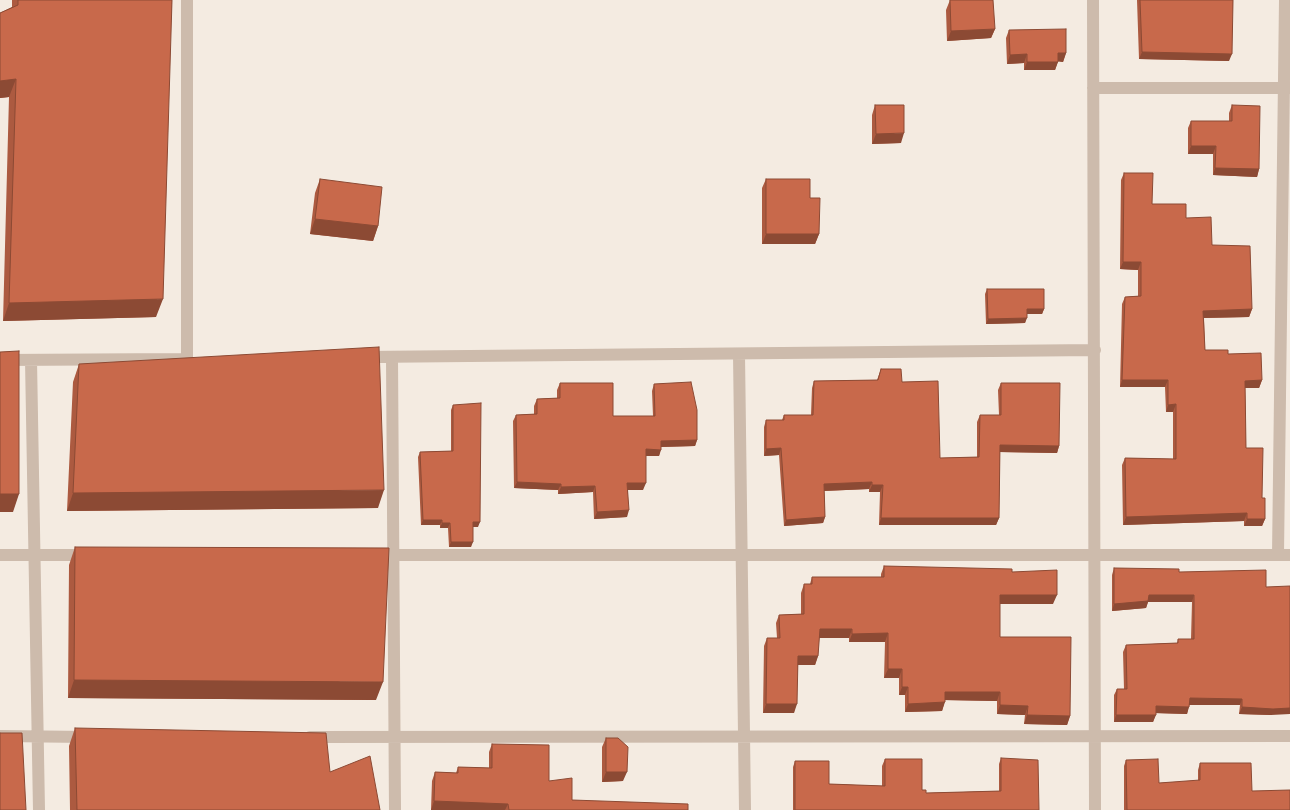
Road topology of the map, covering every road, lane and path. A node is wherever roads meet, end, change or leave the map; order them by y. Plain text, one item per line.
1 (187, 0) edge
2 (1093, 0) edge
3 (1284, 0) edge
4 (1093, 88) junction
5 (1287, 88) edge
6 (1095, 350) junction
7 (739, 354) junction
8 (353, 357) edge
9 (392, 357) junction
10 (1285, 358) edge
11 (0, 360) edge
12 (31, 360) junction
13 (0, 555) edge
14 (36, 555) junction
15 (105, 555) edge
16 (363, 555) edge
17 (393, 555) junction
18 (742, 555) junction
19 (1096, 555) junction
20 (1284, 555) edge
21 (0, 736) edge
22 (1096, 736) junction
23 (1290, 736) edge
24 (39, 737) junction
25 (98, 737) edge
26 (744, 737) junction
27 (295, 738) edge
28 (394, 738) junction
29 (39, 810) edge
30 (394, 810) edge
31 (745, 810) edge
32 (1095, 810) edge

1 - 12 street
2 - 4 street
3 - 5 street
4 - 5 street
4 - 6 street
5 - 10 street
6 - 7 street
6 - 19 street
7 - 9 street
7 - 18 street
8 - 9 street
9 - 17 street
10 - 20 street
11 - 12 street
12 - 14 street
13 - 14 street
14 - 15 street
14 - 24 street
16 - 17 street
17 - 18 street
17 - 28 street
18 - 19 street
18 - 26 street
19 - 20 street
19 - 22 street
21 - 24 street
22 - 23 street
22 - 26 street
22 - 32 street
24 - 25 street
24 - 29 street
26 - 28 street
26 - 31 street
27 - 28 street
28 - 30 street

